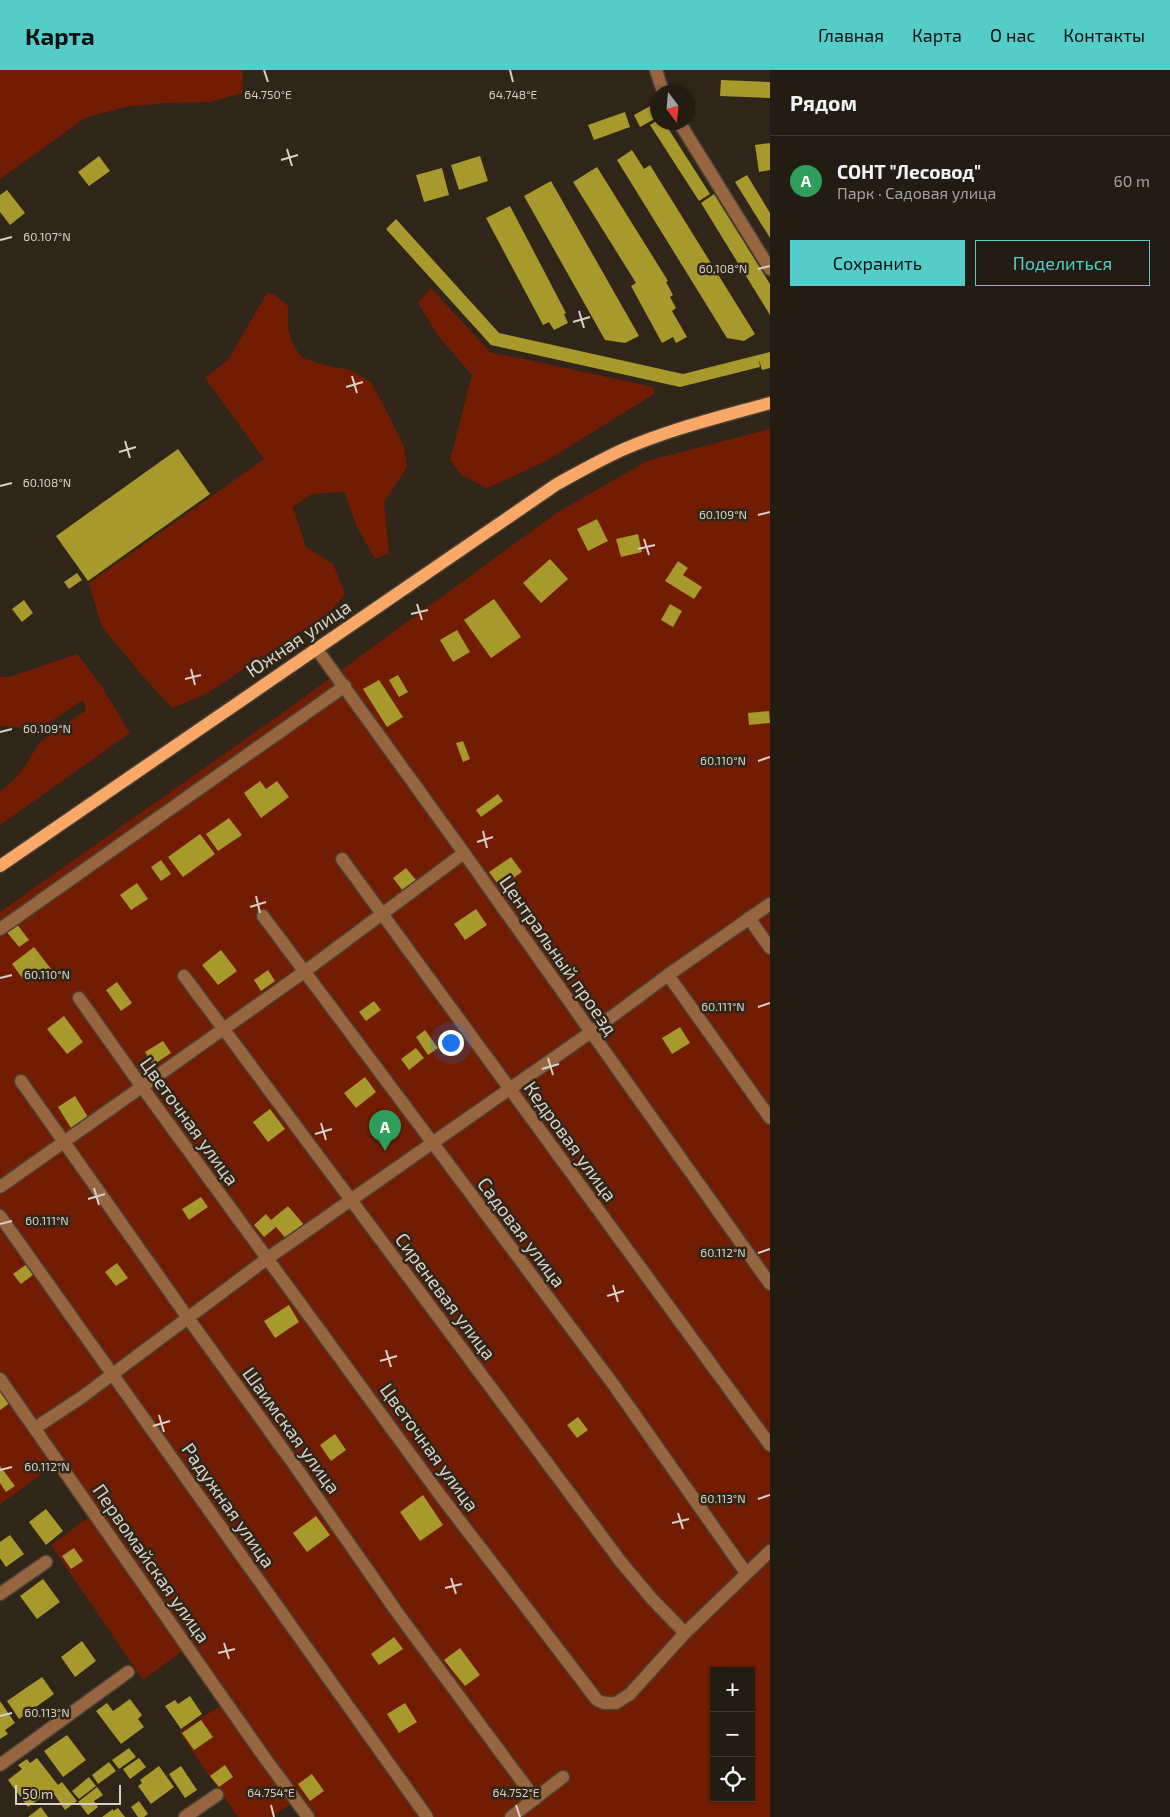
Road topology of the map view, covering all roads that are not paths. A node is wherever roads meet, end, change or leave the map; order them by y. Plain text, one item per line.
1 (656, 70) edge
2 (661, 85) edge
3 (684, 130) edge
4 (770, 269) edge
5 (770, 403) edge
6 (316, 648) junction
7 (345, 686) junction
8 (464, 852) junction
9 (342, 859) dead end
10 (0, 866) edge
11 (770, 904) edge
12 (382, 912) junction
13 (263, 916) dead end
14 (749, 918) junction
15 (0, 929) edge
16 (770, 948) edge
17 (304, 972) junction
18 (668, 975) junction
19 (184, 976) dead end
20 (79, 998) dead end
21 (224, 1030) junction
22 (591, 1032) junction
23 (21, 1081) dead end
24 (142, 1087) junction
25 (510, 1089) junction
26 (770, 1118) edge
27 (64, 1142) junction
28 (433, 1143) junction
29 (0, 1187) edge
30 (350, 1201) junction
31 (0, 1216) edge
32 (268, 1258) junction
33 (770, 1284) edge
34 (188, 1318) junction
35 (113, 1374) junction
36 (0, 1379) edge
37 (35, 1428) junction
38 (770, 1445) edge
39 (770, 1551) edge
40 (46, 1562) dead end
41 (746, 1573) junction
42 (0, 1594) edge
43 (686, 1633) junction
44 (128, 1672) dead end
45 (0, 1765) edge
46 (563, 1777) dead end
47 (216, 1795) dead end
48 (535, 1799) junction
49 (185, 1817) edge
50 (308, 1817) edge
51 (427, 1817) edge
52 (511, 1817) edge

1 - 2 street
3 - 4 street
5 - 6 main road, Южная улица
6 - 7 street, Центральный проезд
6 - 10 main road, Южная улица
7 - 8 street, Центральный проезд
7 - 15 street
8 - 12 street
8 - 22 street, Центральный проезд
9 - 12 street, Кедровая улица
11 - 14 street
12 - 17 street
12 - 25 street, Кедровая улица
13 - 17 street, Садовая улица
14 - 16 street
14 - 18 street
17 - 21 street
17 - 28 street, Садовая улица
18 - 22 street
18 - 26 street
19 - 21 street, Сиреневая улица
20 - 24 street, Цветочная улица
21 - 24 street
21 - 30 street, Сиреневая улица
22 - 25 street
22 - 33 street, Центральный проезд
23 - 27 street, Шаимская улица
24 - 27 street
24 - 32 street, Цветочная улица
25 - 28 street
25 - 38 street, Кедровая улица
27 - 29 street
27 - 34 street, Шаимская улица
28 - 30 street
28 - 41 street, Садовая улица
30 - 32 street
30 - 43 street, Сиреневая улица
31 - 35 street, Радужная улица
32 - 34 street
32 - 43 street, Цветочная улица
34 - 35 street
34 - 48 street, Шаимская улица
35 - 37 street
35 - 51 street, Радужная улица
36 - 37 street, Первомайская улица
37 - 50 street, Первомайская улица
39 - 41 street, Цветочная улица
40 - 42 street
41 - 43 street, Цветочная улица
44 - 45 street
46 - 48 street
47 - 49 street
48 - 52 street

